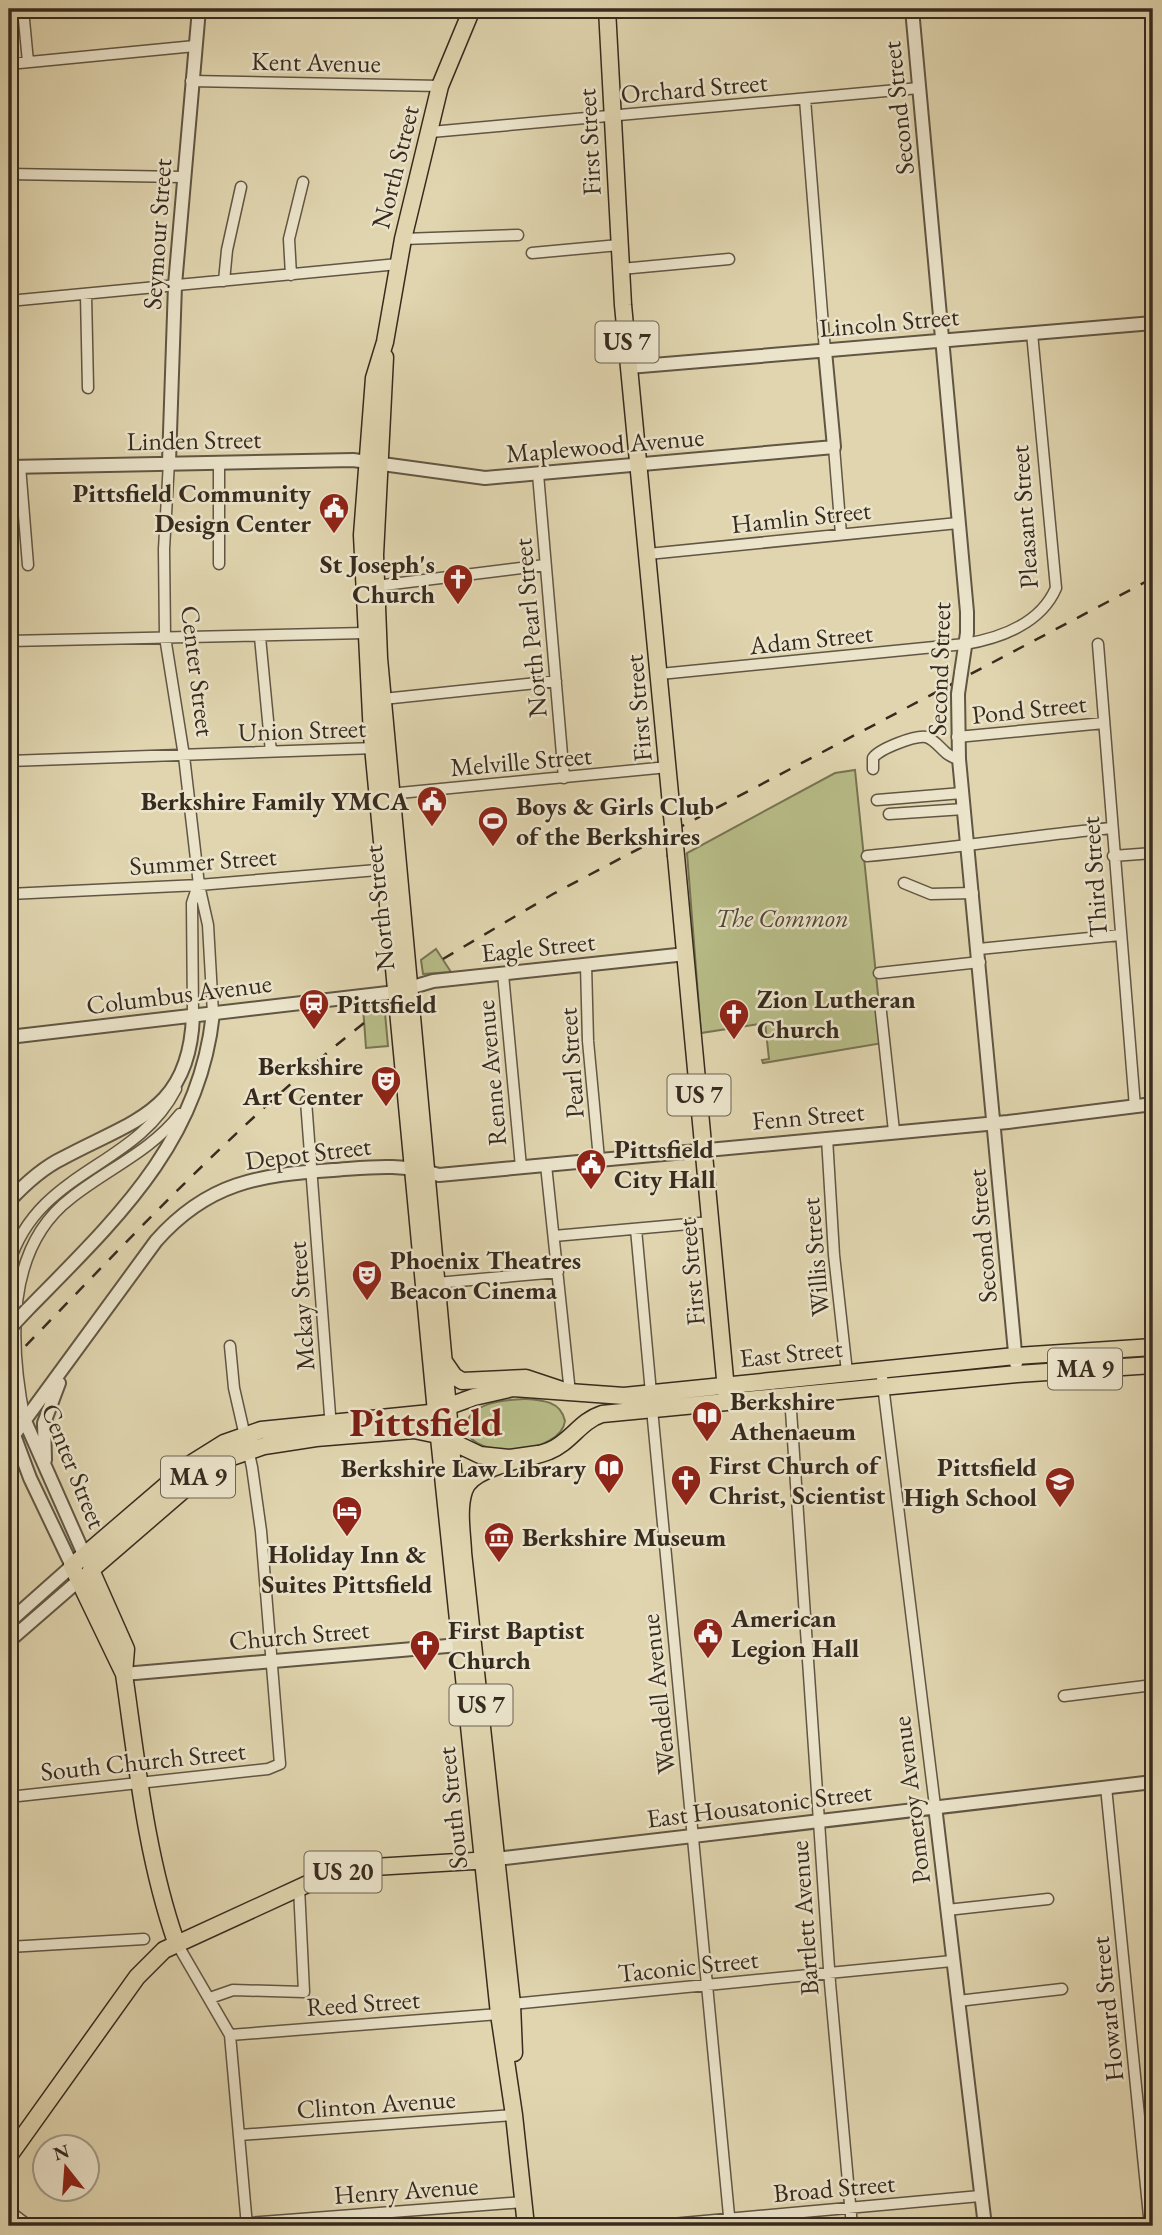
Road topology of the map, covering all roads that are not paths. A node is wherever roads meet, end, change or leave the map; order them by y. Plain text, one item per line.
1 (23, 9) edge
2 (199, 9) edge
3 (472, 9) edge
4 (607, 9) edge
5 (912, 9) edge
6 (1151, 9) edge
7 (1153, 37) edge
8 (195, 46) junction
9 (28, 62) junction
10 (9, 64) edge
11 (191, 81) junction
12 (440, 86) junction
13 (919, 88) junction
14 (805, 99) junction
15 (611, 116) junction
16 (430, 132) junction
17 (9, 174) edge
18 (184, 177) junction
19 (303, 182) dead end
20 (242, 187) dead end
21 (518, 235) dead end
22 (402, 239) junction
23 (619, 245) junction
24 (532, 253) dead end
25 (729, 259) dead end
26 (398, 264) junction
27 (621, 269) junction
28 (291, 275) junction
29 (224, 281) junction
30 (175, 285) junction
31 (86, 295) junction
32 (9, 301) edge
33 (1153, 323) edge
34 (1032, 333) junction
35 (941, 341) junction
36 (825, 351) junction
37 (629, 367) junction
38 (88, 388) dead end
39 (834, 447) junction
40 (169, 462) junction
41 (219, 462) junction
42 (373, 462) junction
43 (638, 464) junction
44 (15, 467) edge
45 (538, 474) junction
46 (958, 523) junction
47 (841, 534) junction
48 (648, 554) junction
49 (219, 564) dead end
50 (28, 565) dead end
51 (545, 565) junction
52 (376, 586) junction
53 (365, 634) junction
54 (165, 637) junction
55 (260, 637) junction
56 (9, 641) edge
57 (1098, 644) dead end
58 (965, 645) junction
59 (660, 674) junction
60 (556, 681) junction
61 (383, 699) junction
62 (1104, 723) junction
63 (957, 737) junction
64 (380, 748) junction
65 (271, 752) junction
66 (184, 756) junction
67 (959, 759) junction
68 (9, 761) edge
69 (668, 767) junction
70 (873, 769) dead end
71 (564, 778) junction
72 (962, 793) junction
73 (386, 794) junction
74 (877, 800) dead end
75 (964, 809) junction
76 (888, 814) dead end
77 (1111, 828) junction
78 (968, 848) junction
79 (1153, 853) edge
80 (867, 856) dead end
81 (1113, 856) junction
82 (392, 869) junction
83 (904, 883) dead end
84 (199, 885) junction
85 (973, 893) junction
86 (9, 894) edge
87 (1120, 935) junction
88 (686, 954) junction
89 (979, 956) junction
90 (586, 965) junction
91 (880, 972) dead end
92 (503, 974) junction
93 (404, 989) junction
94 (880, 1003) dead end
95 (214, 1013) junction
96 (192, 1015) junction
97 (9, 1037) edge
98 (188, 1056) junction
99 (197, 1090) junction
100 (306, 1101) dead end
101 (1153, 1104) edge
102 (1135, 1107) junction
103 (995, 1123) junction
104 (894, 1131) junction
105 (827, 1138) junction
106 (705, 1149) junction
107 (599, 1159) junction
108 (546, 1165) junction
109 (522, 1167) junction
110 (419, 1169) junction
111 (312, 1171) junction
112 (9, 1201) edge
113 (711, 1222) junction
114 (636, 1229) junction
115 (554, 1236) junction
116 (9, 1264) edge
117 (558, 1272) junction
118 (437, 1283) junction
119 (9, 1329) edge
120 (230, 1346) dead end
121 (1153, 1347) edge
122 (1015, 1356) junction
123 (445, 1363) junction
124 (68, 1364) junction
125 (1153, 1365) edge
126 (881, 1369) junction
127 (841, 1373) junction
128 (1017, 1374) junction
129 (726, 1385) junction
130 (883, 1387) junction
131 (570, 1393) junction
132 (790, 1396) junction
133 (652, 1401) junction
134 (727, 1402) junction
135 (447, 1412) junction
136 (9, 1413) edge
137 (25, 1421) junction
138 (331, 1429) junction
139 (14, 1435) junction
140 (444, 1438) junction
141 (246, 1443) junction
142 (466, 1450) junction
143 (538, 1454) junction
144 (48, 1477) junction
145 (463, 1551) junction
146 (81, 1568) junction
147 (9, 1622) edge
148 (9, 1641) edge
149 (459, 1645) junction
150 (476, 1656) junction
151 (270, 1660) junction
152 (124, 1674) junction
153 (1153, 1685) edge
154 (1064, 1696) dead end
155 (1153, 1782) edge
156 (141, 1783) junction
157 (1106, 1787) junction
158 (9, 1797) edge
159 (935, 1806) junction
160 (818, 1821) junction
161 (694, 1836) junction
162 (489, 1860) junction
163 (299, 1887) junction
164 (1048, 1899) dead end
165 (947, 1910) junction
166 (144, 1939) dead end
167 (176, 1942) junction
168 (9, 1947) edge
169 (952, 1961) junction
170 (829, 1973) junction
171 (708, 1985) junction
172 (1062, 1989) dead end
173 (210, 1998) junction
174 (958, 2001) junction
175 (505, 2009) junction
176 (230, 2035) junction
177 (514, 2115) junction
178 (240, 2136) junction
179 (9, 2156) edge
180 (981, 2196) junction
181 (523, 2202) junction
182 (851, 2208) junction
183 (9, 2211) edge
184 (730, 2223) edge
185 (247, 2224) edge
186 (29, 2226) edge
187 (209, 2226) edge
188 (526, 2226) edge
189 (650, 2226) edge
190 (852, 2226) edge
191 (985, 2226) edge
192 (1150, 2226) edge

1 - 9 street
2 - 8 street, Seymour Street
3 - 12 main road, North Street
4 - 15 main road, First Street / US 7
5 - 13 street, Second Street
6 - 7 street
8 - 9 street
8 - 11 street, Seymour Street
9 - 10 street
11 - 12 street, Kent Avenue
11 - 18 street, Seymour Street
12 - 16 main road, North Street
13 - 14 street, Orchard Street
13 - 35 street, Second Street
14 - 15 street, Orchard Street
14 - 36 street
15 - 16 street, Orchard Street
15 - 23 main road, First Street / US 7
16 - 22 main road, North Street
17 - 18 street
18 - 30 street, Seymour Street
19 - 28 street
20 - 29 street
21 - 22 street
22 - 26 main road, North Street
23 - 24 street
23 - 27 main road, First Street / US 7
25 - 27 street
26 - 28 street
26 - 42 main road, North Street
27 - 37 main road, First Street / US 7
28 - 29 street
29 - 30 street
30 - 31 street
30 - 40 street, Seymour Street
31 - 32 street
31 - 38 street
33 - 34 street, Lincoln Street
34 - 35 street, Lincoln Street
34 - 58 street, Pleasant Street
35 - 36 street, Lincoln Street
35 - 46 street, Second Street
36 - 37 street, Lincoln Street
36 - 39 street
37 - 43 main road, First Street / US 7
39 - 43 street, Maplewood Avenue
39 - 47 street
40 - 41 street, Linden Street
40 - 44 street, Linden Street
40 - 54 street, Center Street
41 - 42 street, Linden Street
41 - 49 street
42 - 45 street, Maplewood Avenue
42 - 52 main road, North Street
42 - 53 main road, North Street
43 - 45 street, Maplewood Avenue
43 - 48 main road, First Street / US 7
44 - 50 street
45 - 51 street, North Pearl Street
46 - 47 street, Hamlin Street
46 - 58 street, Second Street
47 - 48 street, Hamlin Street
48 - 59 main road, First Street / US 7
51 - 52 street
51 - 60 street, North Pearl Street
52 - 61 main road, North Street
53 - 55 street
53 - 64 main road, North Street
54 - 55 street
54 - 56 street
54 - 66 street, Center Street
55 - 65 street
57 - 62 street, Third Street
58 - 59 street, Adam Street
58 - 63 street, Second Street, bridge
59 - 69 main road, First Street / US 7
60 - 61 street
60 - 71 street, North Pearl Street
61 - 64 main road, North Street
62 - 63 street, Pond Street
62 - 77 street, Third Street
63 - 67 street, Second Street
64 - 65 street, Union Street
64 - 73 main road, North Street
65 - 66 street, Union Street
66 - 68 street, Union Street
66 - 84 street, Center Street
67 - 70 street
67 - 72 street, Second Street
69 - 71 street, Melville Street
69 - 88 main road, First Street / US 7, bridge
71 - 73 street, Melville Street
72 - 74 street
72 - 75 street, Second Street
73 - 82 main road, North Street
75 - 76 street
75 - 78 street, Second Street
77 - 78 street
77 - 81 street, Third Street
78 - 80 street
78 - 85 street, Second Street
79 - 81 street
81 - 87 street, Third Street
82 - 84 street, Summer Street
82 - 93 main road, North Street
83 - 85 street
84 - 86 street, Summer Street
84 - 95 street, Center Street
84 - 96 street, Center Street
85 - 89 street, Second Street
87 - 89 street
87 - 102 street, Third Street
88 - 90 street, Eagle Street
88 - 106 main road, First Street / US 7
89 - 91 street
89 - 103 street, Second Street
90 - 92 street, Eagle Street
90 - 107 street, Pearl Street
92 - 93 street, Eagle Street
92 - 109 street, Renne Avenue
93 - 95 street, Columbus Avenue
93 - 110 main road, North Street
94 - 104 street
95 - 96 street, Columbus Avenue
95 - 99 street, Center Street
96 - 97 street, Columbus Avenue
96 - 98 street, Center Street
98 - 112 street
98 - 116 street, Center Street
99 - 119 street, bridge
99 - 137 street, Center Street
100 - 111 street, Mckay Street
101 - 102 street, Fenn Street
102 - 103 street, Fenn Street
103 - 104 street, Fenn Street
103 - 122 street, Second Street
104 - 105 street, Fenn Street
105 - 106 street, Fenn Street
105 - 127 street, Willis Street
106 - 107 street, Fenn Street
106 - 113 main road, First Street / US 7
107 - 108 street, Fenn Street
108 - 109 street, Fenn Street
108 - 115 street
109 - 110 street, Fenn Street
110 - 111 street, Depot Street
110 - 118 main road, North Street
110 - 135 main road, North Street
111 - 124 street, Depot Street
111 - 138 street, Mckay Street
113 - 114 street
113 - 129 main road, First Street / US 7
114 - 115 street
114 - 133 street, Wendell Avenue
115 - 117 street
117 - 118 street
117 - 131 street
118 - 123 main road, North Street
120 - 141 street
121 - 122 main road, East Street / MA 9
122 - 126 main road, East Street / MA 9
122 - 128 street, Second Street
123 - 131 main road, East Street
123 - 135 main road, North Street
124 - 137 street, Depot Street
124 - 144 street, Depot Street
125 - 128 main road, East Street / MA 9
126 - 127 main road, East Street / MA 9
126 - 130 street, Pomeroy Avenue
127 - 129 main road, East Street / MA 9
127 - 132 main road
128 - 130 main road, East Street / MA 9
129 - 133 main road, East Street / US 7
129 - 134 main road, First Street / US 7
130 - 132 main road, East Street / MA 9
130 - 159 street, Pomeroy Avenue
131 - 133 main road, East Street / US 7
131 - 135 main road, US 7
132 - 134 main road, East Street / MA 9
132 - 160 street, Bartlett Avenue
133 - 134 main road, East Street / US 7
133 - 143 main road, East Street / US 7
133 - 161 street, Wendell Avenue
135 - 138 main road, MA 9
135 - 140 main road, North Street
135 - 142 main road
136 - 139 street, Center Street
137 - 139 street, Depot Street
137 - 144 street, Center Street
138 - 140 main road, MA 9
138 - 141 main road, MA 9
139 - 146 street, Center Street
140 - 142 main road, MA 9
140 - 145 main road, North Street
140 - 149 main road, South Street / US 7
141 - 146 main road, MA 9
141 - 151 street
142 - 143 main road, MA 9
143 - 145 main road, US 7
144 - 146 street, Center Street
145 - 150 main road, South Street / US 7
146 - 147 street
146 - 148 street
146 - 152 main road, Center Street
149 - 150 street
149 - 151 street, Church Street
149 - 162 main road, South Street / US 7
150 - 162 main road, South Street / US 7
151 - 152 street, Church Street
151 - 156 street, South Church Street
152 - 156 main road, Center Street
153 - 154 street
155 - 157 street, East Housatonic Street
156 - 158 street, South Church Street
156 - 167 main road, Center Street
157 - 159 street, East Housatonic Street
157 - 192 street, Howard Street
159 - 160 street, East Housatonic Street
159 - 165 street, Pomeroy Avenue
160 - 161 street, East Housatonic Street
160 - 170 street, Bartlett Avenue
161 - 162 street, East Housatonic Street
161 - 171 street, Wendell Avenue
162 - 163 main road, US 20
162 - 175 main road, South Street / US 7
163 - 167 main road, US 20
163 - 173 street
164 - 165 street
165 - 169 street, Pomeroy Avenue
166 - 168 street
167 - 173 street
167 - 179 main road, US 20
169 - 170 street, Taconic Street
169 - 174 street, Pomeroy Avenue
170 - 171 street, Taconic Street
170 - 182 street, Bartlett Avenue
171 - 175 street, Taconic Street
171 - 184 street, Wendell Avenue
172 - 174 street
173 - 176 street
174 - 180 street, Pomeroy Avenue
175 - 176 street, Reed Street
175 - 177 main road, South Street / US 7
176 - 178 street
177 - 178 street, Clinton Avenue
177 - 181 main road, South Street / US 7
178 - 185 street
180 - 182 street, Broad Street
180 - 191 street, Pomeroy Avenue
181 - 185 street, Henry Avenue
181 - 188 main road, South Street / US 7
182 - 184 street, Broad Street
182 - 190 street, Bartlett Avenue
183 - 186 street
184 - 189 street, Broad Street
185 - 187 street, Henry Avenue

